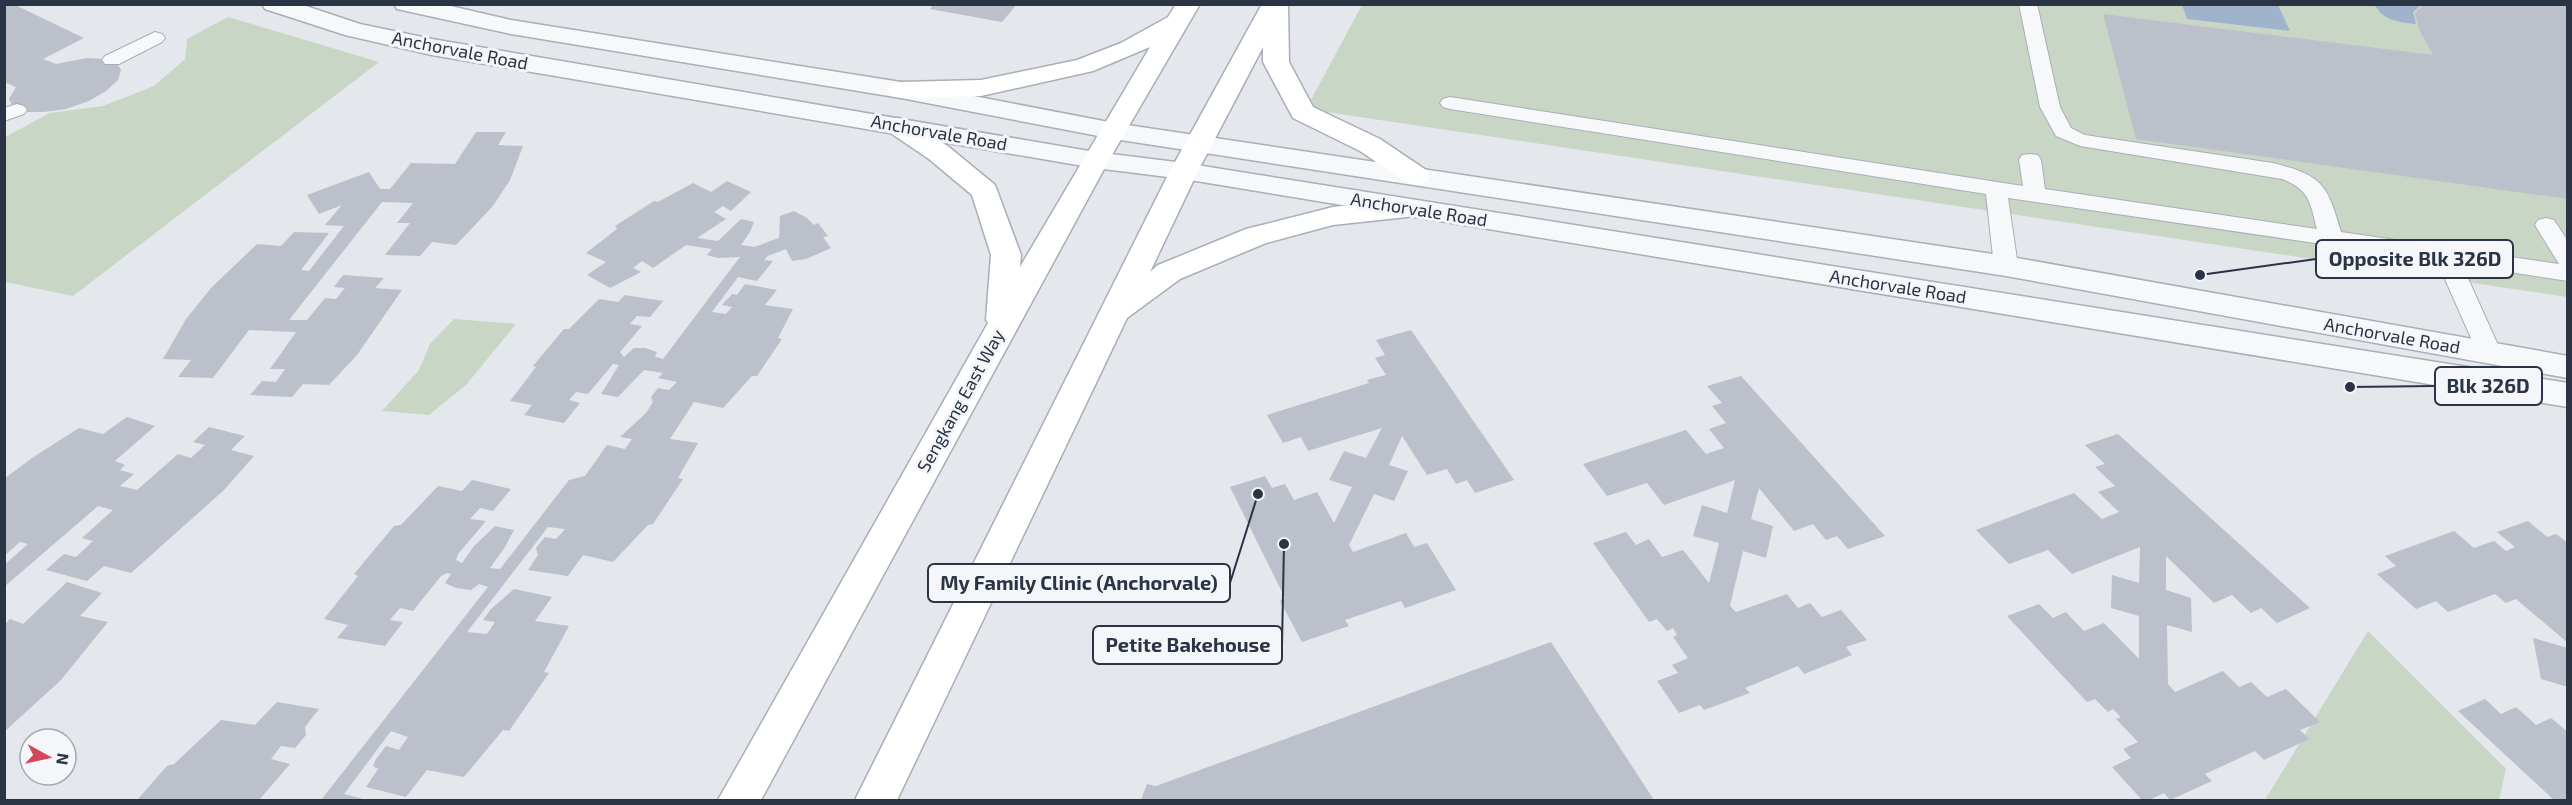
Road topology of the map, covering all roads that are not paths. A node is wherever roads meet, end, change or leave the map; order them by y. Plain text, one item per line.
1 (274, 4) edge
2 (406, 4) edge
3 (1275, 4) edge
4 (2028, 4) edge
5 (1182, 13) edge
6 (155, 38) dead end
7 (112, 60) dead end
8 (902, 90) junction
9 (1450, 102) dead end
10 (898, 126) junction
11 (1113, 131) junction
12 (1198, 143) junction
13 (1095, 160) junction
14 (2030, 160) dead end
15 (1184, 171) junction
16 (1416, 176) junction
17 (1996, 189) junction
18 (2035, 195) junction
19 (1407, 208) junction
20 (2546, 225) dead end
21 (2331, 238) junction
22 (2446, 255) junction
23 (2568, 260) edge
24 (2006, 266) junction
25 (2568, 273) edge
26 (1116, 313) junction
27 (1002, 328) junction
28 (2490, 354) junction
29 (2568, 366) edge
30 (2568, 395) edge
31 (739, 801) edge
32 (876, 801) edge

1 - 10 street, Anchorvale Road
2 - 8 street, Anchorvale Road
3 - 12 main road
3 - 16 main road
4 - 21 lane
5 - 8 main road
5 - 11 main road, Sengkang East Way
6 - 7 lane
8 - 11 street, Anchorvale Road
9 - 17 lane
10 - 13 street, Anchorvale Road
10 - 27 main road
11 - 12 street, Anchorvale Road
11 - 13 main road, Sengkang East Way
12 - 15 main road
12 - 16 street, Anchorvale Road
13 - 15 street, Anchorvale Road
13 - 27 main road, Sengkang East Way
14 - 18 lane
15 - 19 street, Anchorvale Road
15 - 26 main road
16 - 24 street, Anchorvale Road
17 - 18 lane
17 - 24 lane
18 - 21 lane
19 - 26 main road
19 - 30 street, Anchorvale Road
20 - 23 lane
21 - 22 lane
22 - 25 lane
22 - 28 lane
24 - 28 street, Anchorvale Road
26 - 32 main road
27 - 31 main road, Sengkang East Way
28 - 29 street, Anchorvale Road

